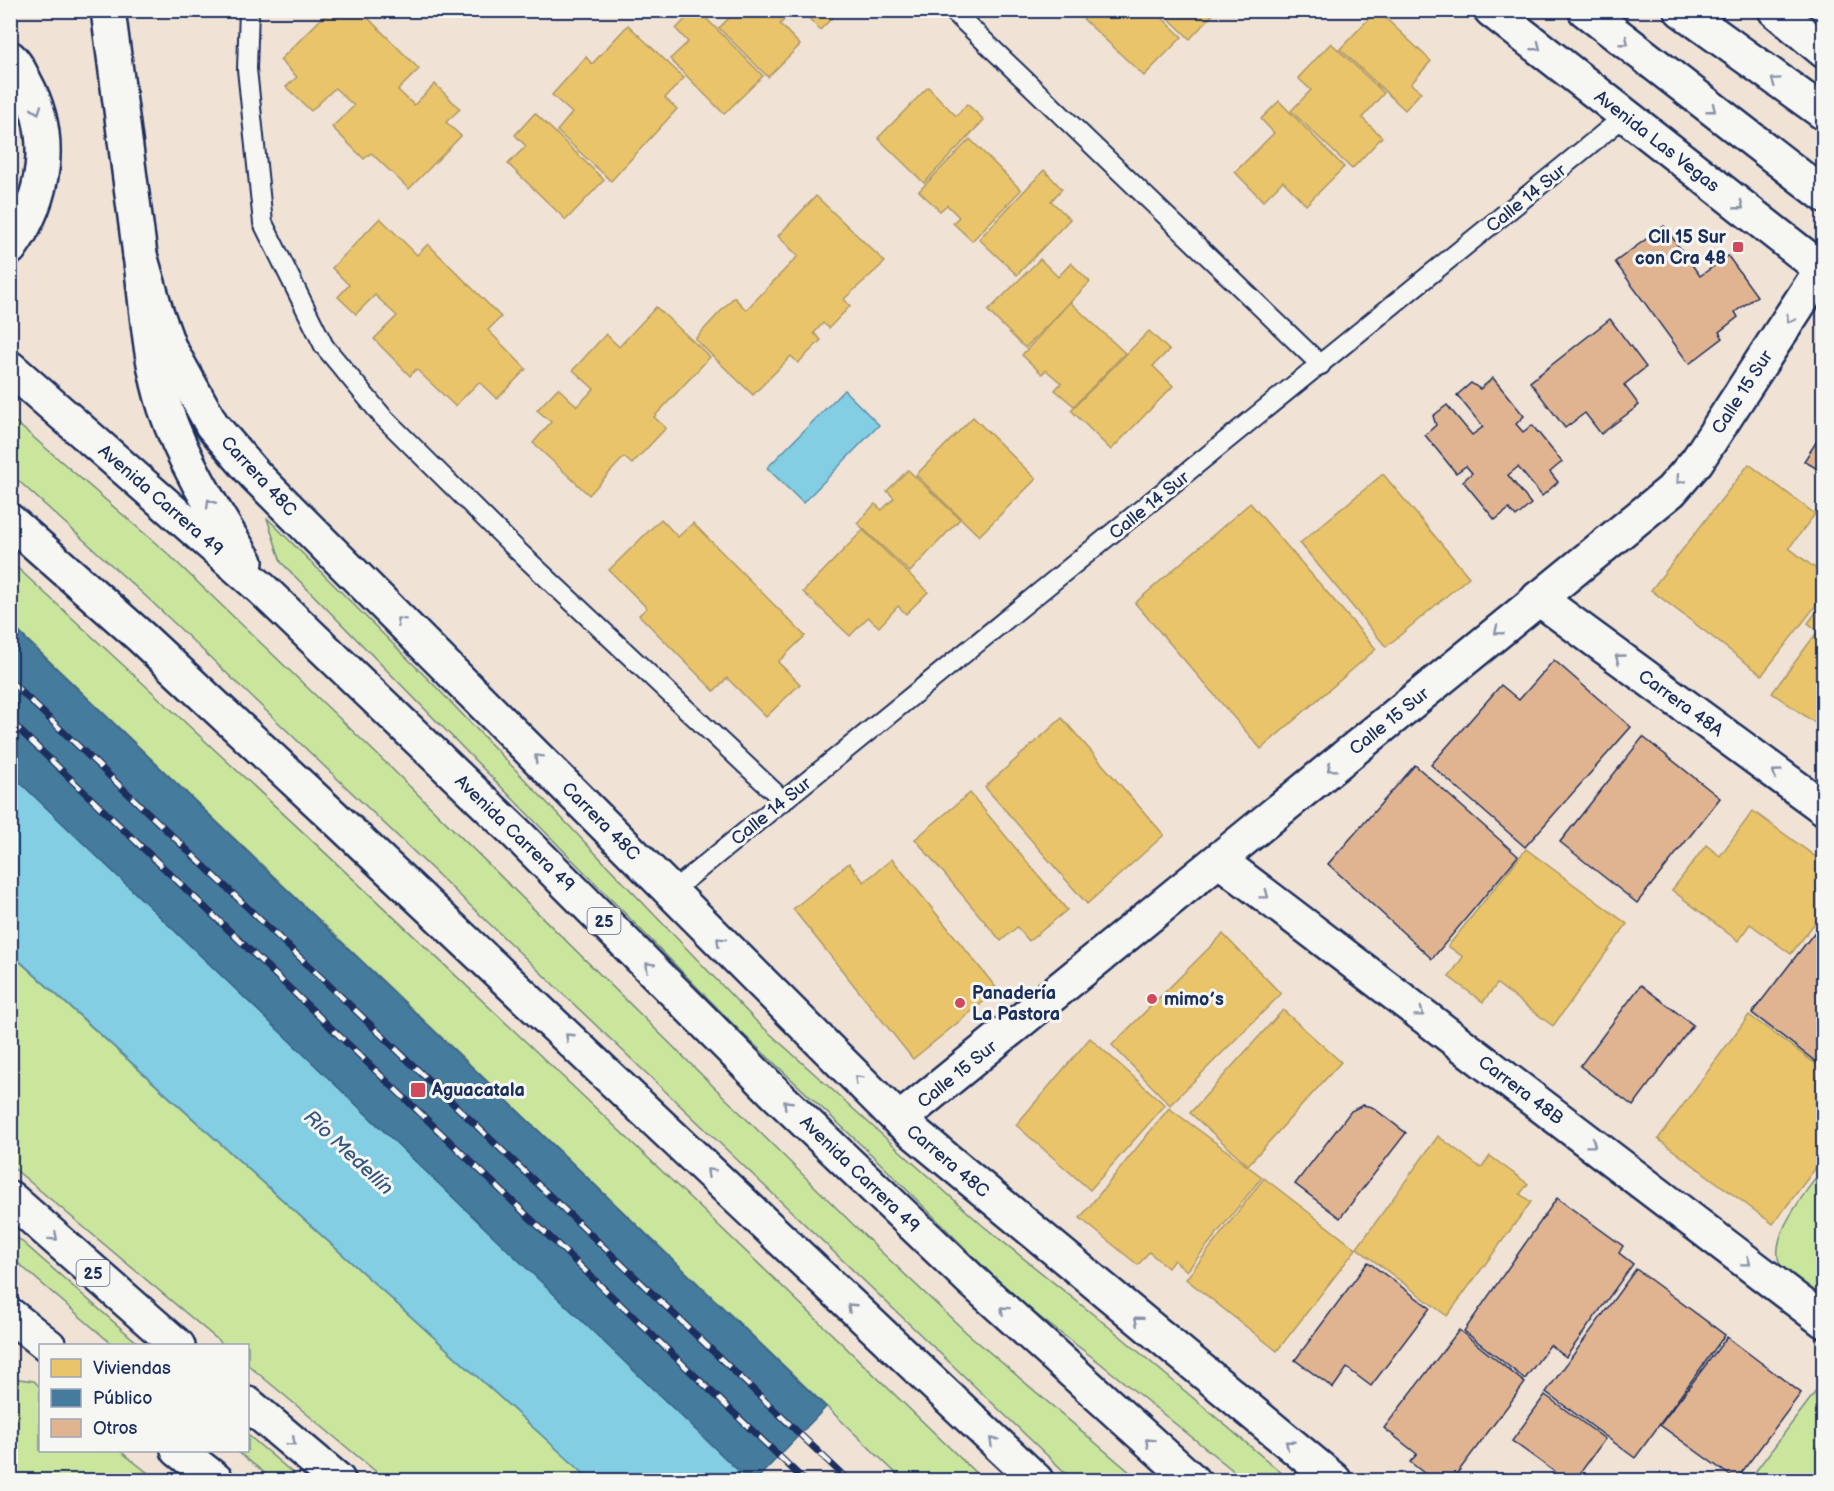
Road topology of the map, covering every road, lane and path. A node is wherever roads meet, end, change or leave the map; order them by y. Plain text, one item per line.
1 (108, 10) edge
2 (249, 10) edge
3 (952, 10) edge
4 (1491, 10) edge
5 (1585, 10) edge
6 (1775, 10) edge
7 (1689, 16) edge
8 (1824, 51) edge
9 (10, 58) edge
10 (1824, 113) edge
11 (1625, 116) junction
12 (1824, 195) edge
13 (10, 248) edge
14 (140, 255) junction
15 (1822, 270) edge
16 (1322, 365) junction
17 (10, 368) edge
18 (10, 520) edge
19 (262, 589) junction
20 (1538, 598) junction
21 (784, 801) junction
22 (1824, 808) edge
23 (1219, 860) junction
24 (671, 892) junction
25 (899, 1120) junction
26 (10, 1198) edge
27 (10, 1315) edge
28 (1824, 1321) edge
29 (10, 1342) edge
30 (46, 1344) edge
31 (176, 1344) edge
32 (39, 1346) edge
33 (249, 1405) edge
34 (181, 1452) edge
35 (216, 1480) edge
36 (338, 1480) edge
37 (1036, 1480) edge
38 (1192, 1480) edge
39 (1334, 1480) edge

1 - 14 main road, Carrera 48C
2 - 21 lane
3 - 16 lane
4 -> 11 main road, Avenida Las Vegas
5 -> 12 main road
6 - 8 main road
10 -> 7 main road
9 -> 13 main road
11 -> 15 main road, Avenida Las Vegas
11 - 16 lane, Calle 14 Sur
19 -> 14 main road
24 -> 14 main road, Carrera 48C
15 -> 20 main road, Calle 15 Sur
16 - 21 lane, Calle 14 Sur
17 - 19 main road, Avenida Carrera 49 / 25
37 -> 18 main road
38 -> 19 main road, Avenida Carrera 49 / 25
22 -> 20 main road, Carrera 48A
20 -> 23 main road, Calle 15 Sur
21 - 24 lane, Calle 14 Sur
23 - 25 main road, Calle 15 Sur
23 -> 28 main road, Carrera 48B
25 -> 24 main road, Carrera 48C
39 -> 25 main road, Carrera 48C
26 -> 31 main road, 25
27 - 30 main road
29 - 32 main road
33 -> 36 main road
34 - 35 main road

